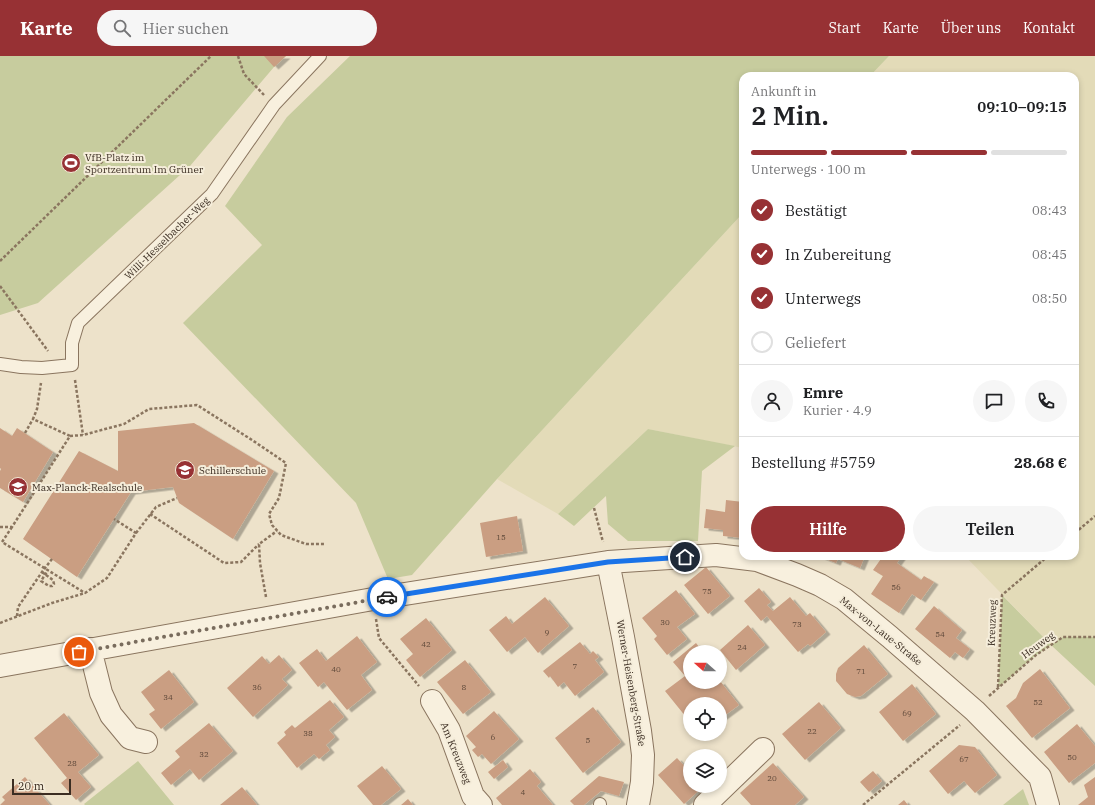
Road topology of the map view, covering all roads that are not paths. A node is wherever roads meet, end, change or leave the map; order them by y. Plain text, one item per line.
1 (320, 56) edge
2 (0, 364) edge
3 (739, 558) edge
4 (757, 560) edge
5 (608, 562) junction
6 (90, 649) junction
7 (0, 666) edge
8 (432, 701) road end
9 (146, 742) dead end
10 (763, 749) dead end
11 (481, 805) edge
12 (638, 805) edge
13 (705, 805) edge
14 (1048, 805) edge

1 - 2 lane, Willi-Hesselbacher-Weg
3 - 5 street, Max-von-Laue-Straße
4 - 14 street, Max-von-Laue-Straße
5 - 6 street, Max-von-Laue-Straße
5 - 12 street, Werner-Heisenberg-Straße
6 - 7 street, Max-von-Laue-Straße
6 - 9 street
8 - 11 street, Am Kreuzweg
10 - 13 street

